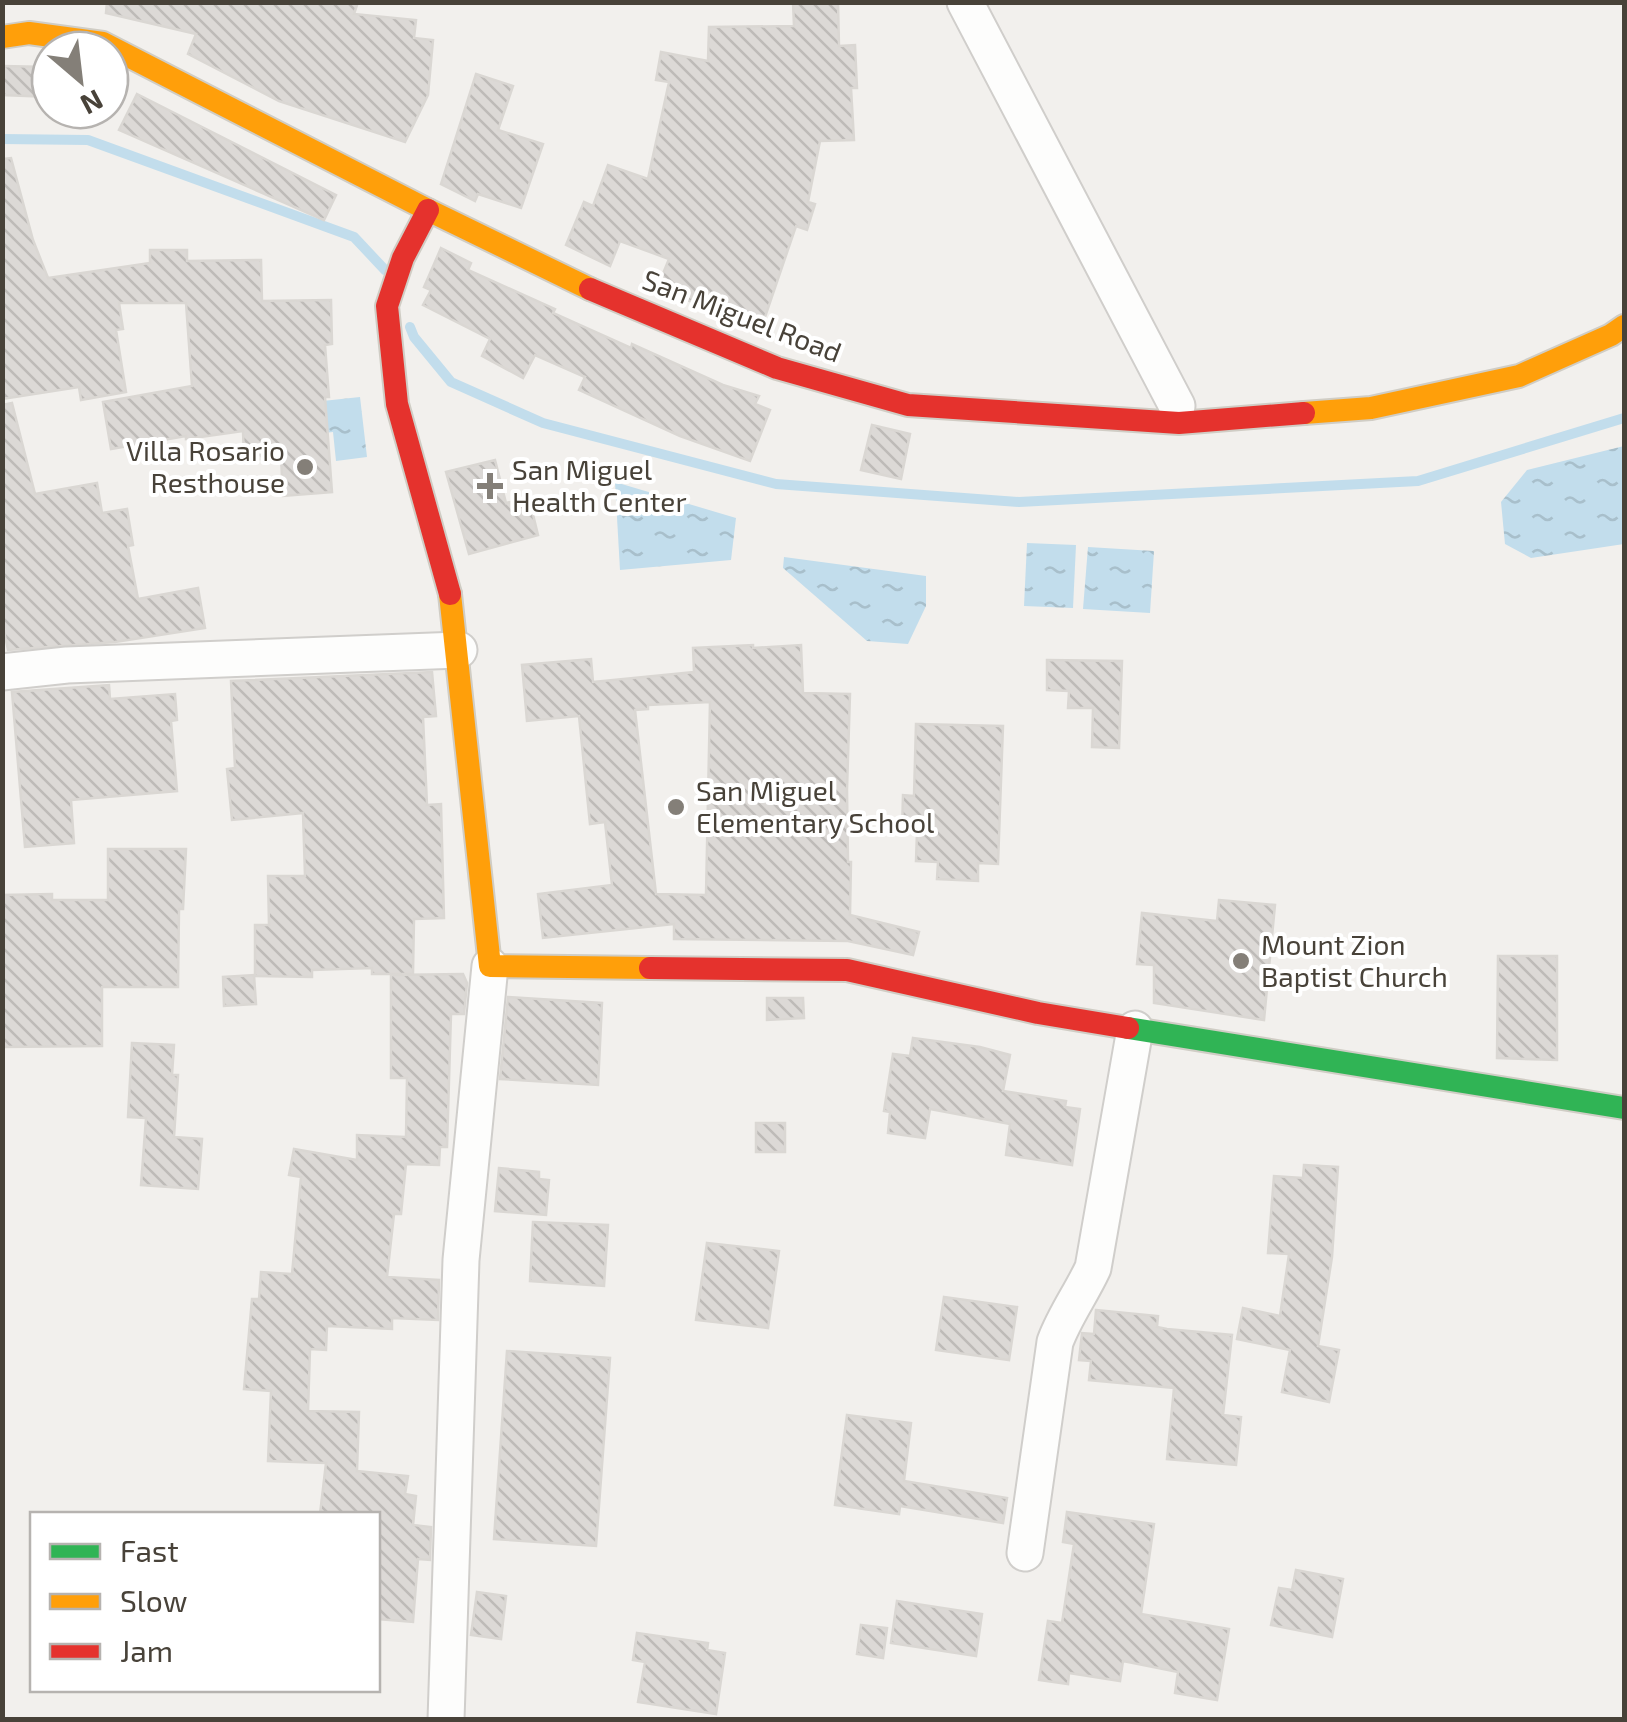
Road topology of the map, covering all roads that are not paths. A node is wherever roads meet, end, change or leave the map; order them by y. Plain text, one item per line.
1 (965, 2) edge
2 (2, 37) edge
3 (428, 210) junction
4 (1624, 326) edge
5 (1176, 406) dead end
6 (459, 650) junction
7 (2, 672) edge
8 (490, 966) junction
9 (1135, 1029) junction
10 (1624, 1108) edge
11 (1024, 1553) dead end
12 (446, 1720) edge

1 - 5 street
2 - 3 street, San Miguel Road
3 - 4 street, San Miguel Road
3 - 6 street
6 - 7 street
6 - 8 street
8 - 9 street
8 - 12 street
9 - 10 street
9 - 11 street

